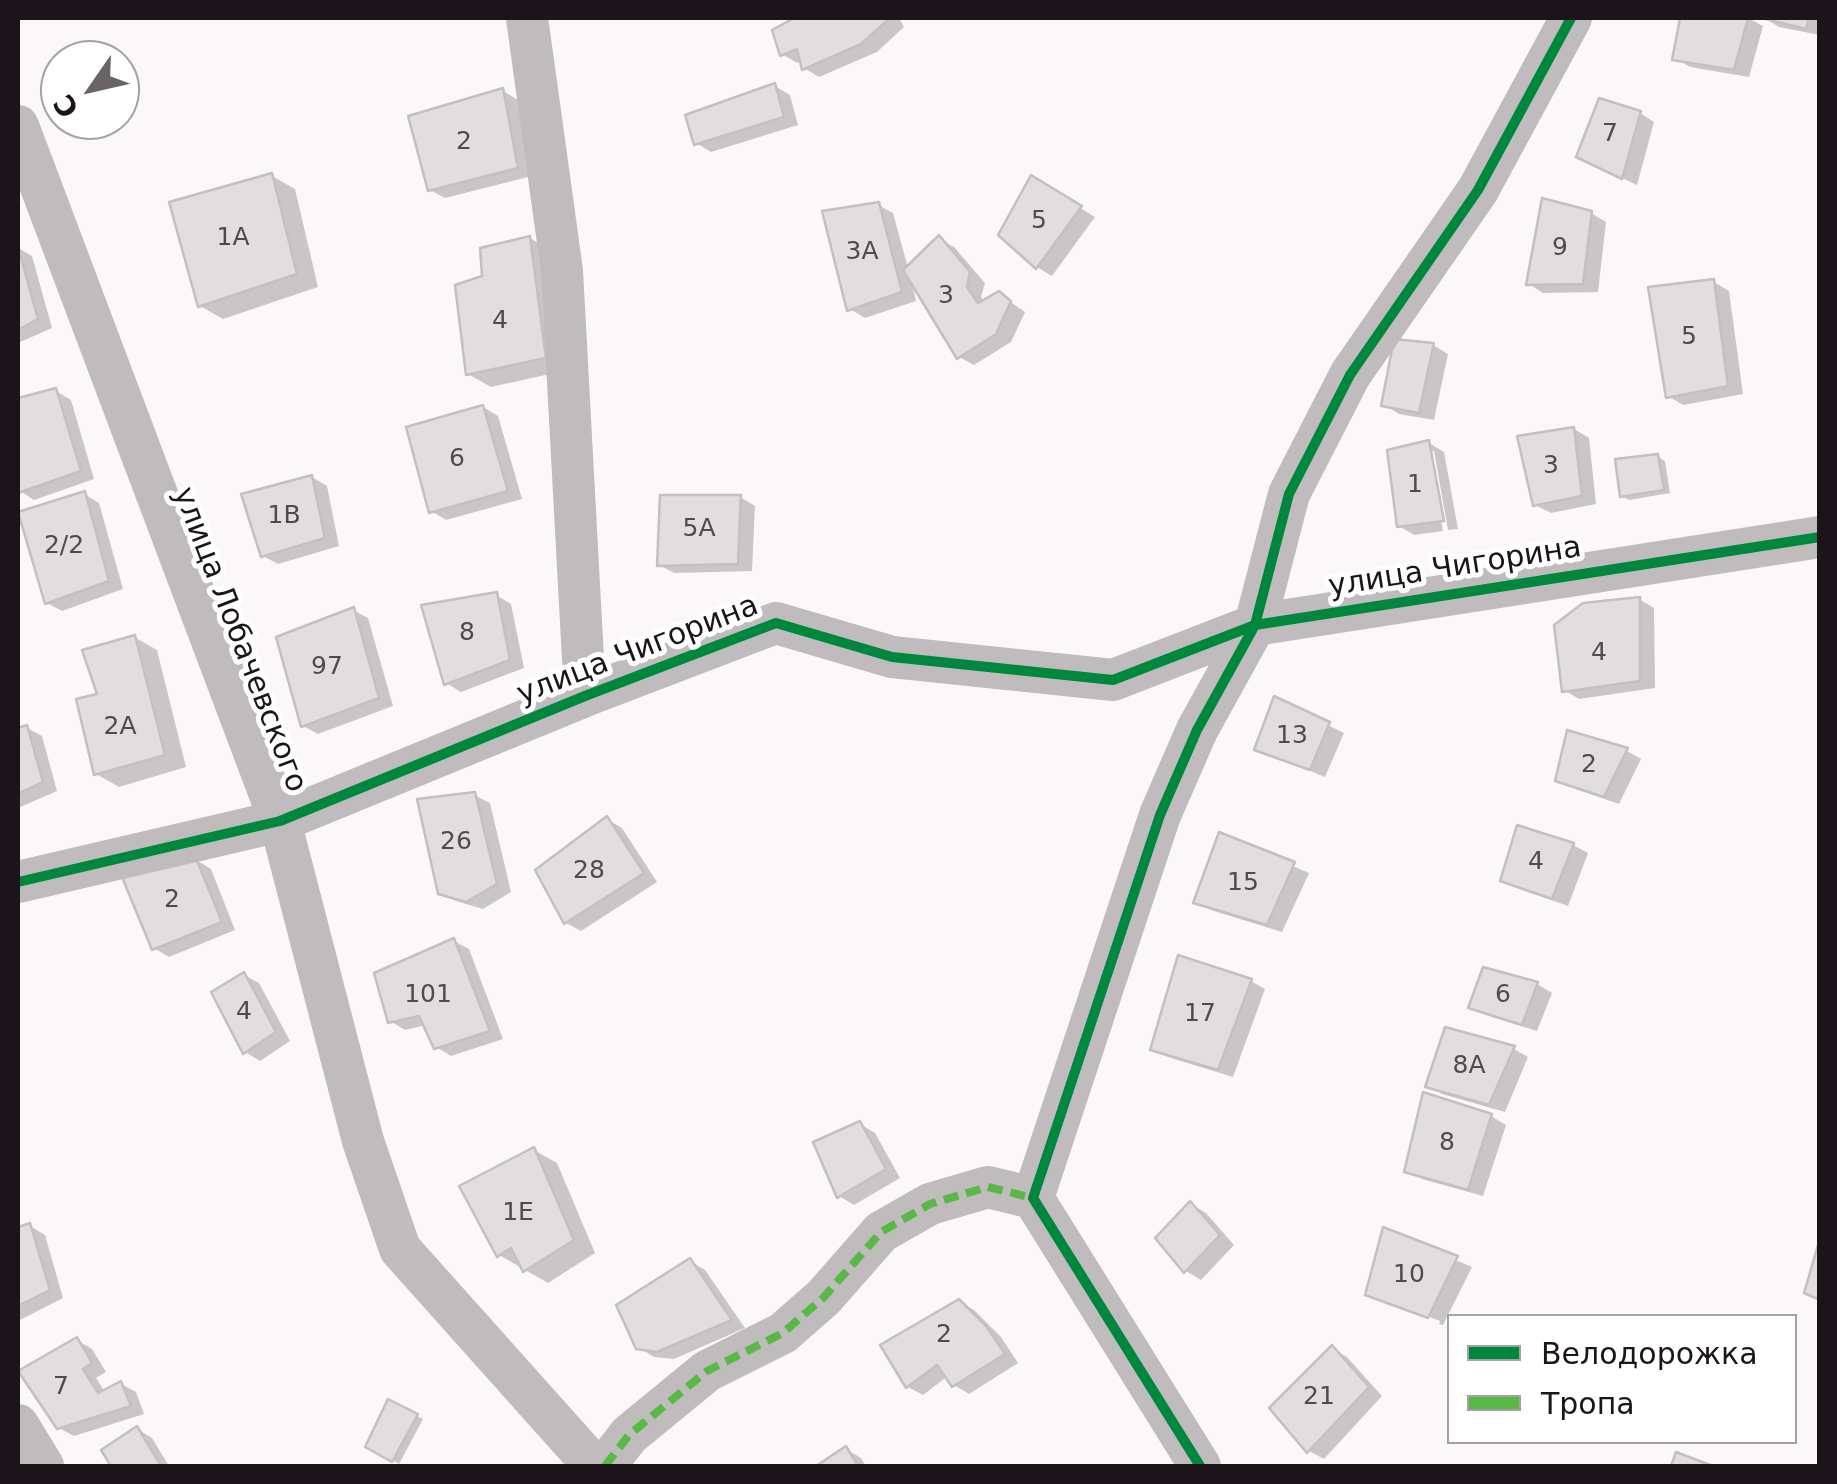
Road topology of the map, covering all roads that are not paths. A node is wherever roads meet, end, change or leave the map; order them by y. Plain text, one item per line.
1 (527, 18) edge
2 (1571, 18) edge
3 (18, 126) edge
4 (1820, 537) edge
5 (1255, 624) junction
6 (585, 696) junction
7 (280, 822) junction
8 (18, 882) edge
9 (1033, 1198) junction
10 (18, 1425) edge
11 (42, 1466) edge
12 (594, 1466) edge
13 (605, 1466) edge
14 (1200, 1466) edge

1 - 6 street
2 - 5 street
3 - 7 street, улица Лобачевского
4 - 5 street, улица Чигорина
5 - 6 street, улица Чигорина
5 - 9 street
6 - 7 street, улица Чигорина
7 - 8 street, улица Чигорина
7 - 12 street, улица Лобачевского
9 - 13 street
9 - 14 street
10 - 11 street

